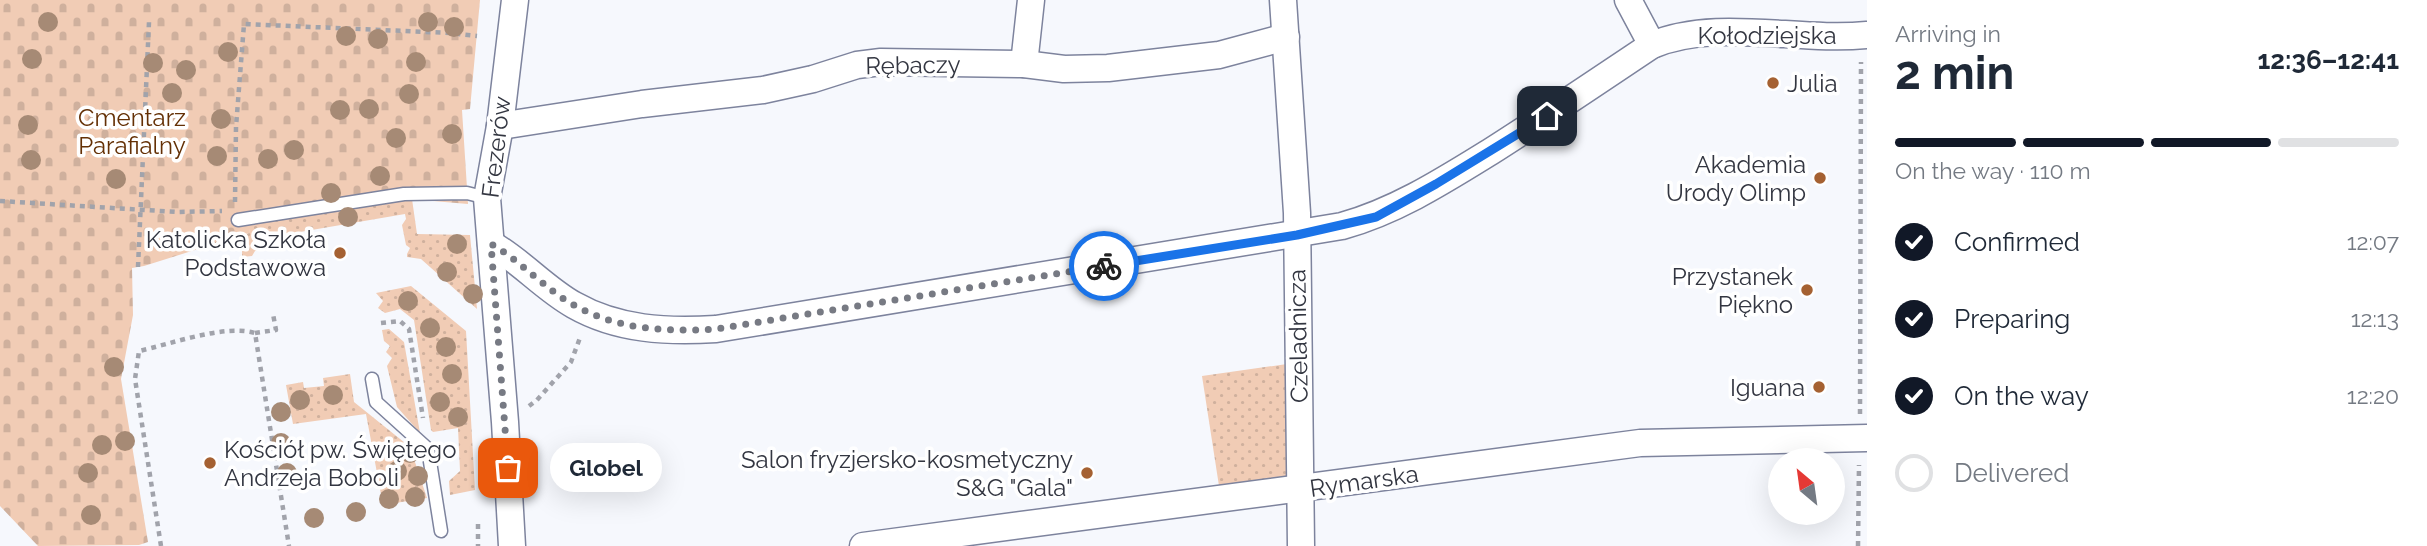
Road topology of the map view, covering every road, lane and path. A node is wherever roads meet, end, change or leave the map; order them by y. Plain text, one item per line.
1 (514, 0) edge
2 (1031, 0) edge
3 (1283, 0) edge
4 (1628, 0) edge
5 (149, 22) dead end
6 (1864, 35) edge
7 (477, 36) dead end
8 (1286, 37) junction
9 (1651, 45) junction
10 (1024, 64) junction
11 (500, 126) junction
12 (488, 198) junction
13 (0, 201) edge
14 (139, 210) junction
15 (238, 215) junction
16 (1297, 235) junction
17 (491, 244) junction
18 (138, 267) dead end
19 (273, 314) dead end
20 (598, 315) junction
21 (381, 323) dead end
22 (255, 333) junction
23 (372, 379) dead end
24 (505, 422) junction
25 (1863, 438) edge
26 (428, 449) junction
27 (1300, 490) junction
28 (478, 524) dead end
29 (441, 531) dead end
30 (951, 540) edge
31 (161, 546) edge
32 (289, 546) edge
33 (478, 546) edge
34 (512, 546) edge
35 (863, 546) edge
36 (1301, 546) edge
37 (1858, 546) edge

1 - 11 street, Frezerów
2 - 10 street
3 - 8 street, Czeladnicza
4 - 9 street
5 - 14 path
6 - 9 street, Kołodziejska
6 - 25 path
7 - 15 path
8 - 10 street, Rębaczy
8 - 16 street, Czeladnicza
9 - 16 street, Kołodziejska
10 - 11 street, Rębaczy
11 - 12 street, Frezerów
12 - 15 lane
12 - 17 street, Frezerów
13 - 14 path
14 - 15 path
14 - 18 path
16 - 20 street, Kołodziejska
16 - 27 street, Czeladnicza
17 - 20 street, Kołodziejska
17 - 24 street, Frezerów
19 - 22 path
20 - 24 path
21 - 26 path
22 - 31 path
22 - 32 path
23 - 26 lane
24 - 34 street, Frezerów
25 - 27 street, Rymarska
25 - 37 path
26 - 29 lane
27 - 30 street, Rymarska
27 - 36 street, Czeladnicza
28 - 33 path
30 - 35 street, Rymarska

